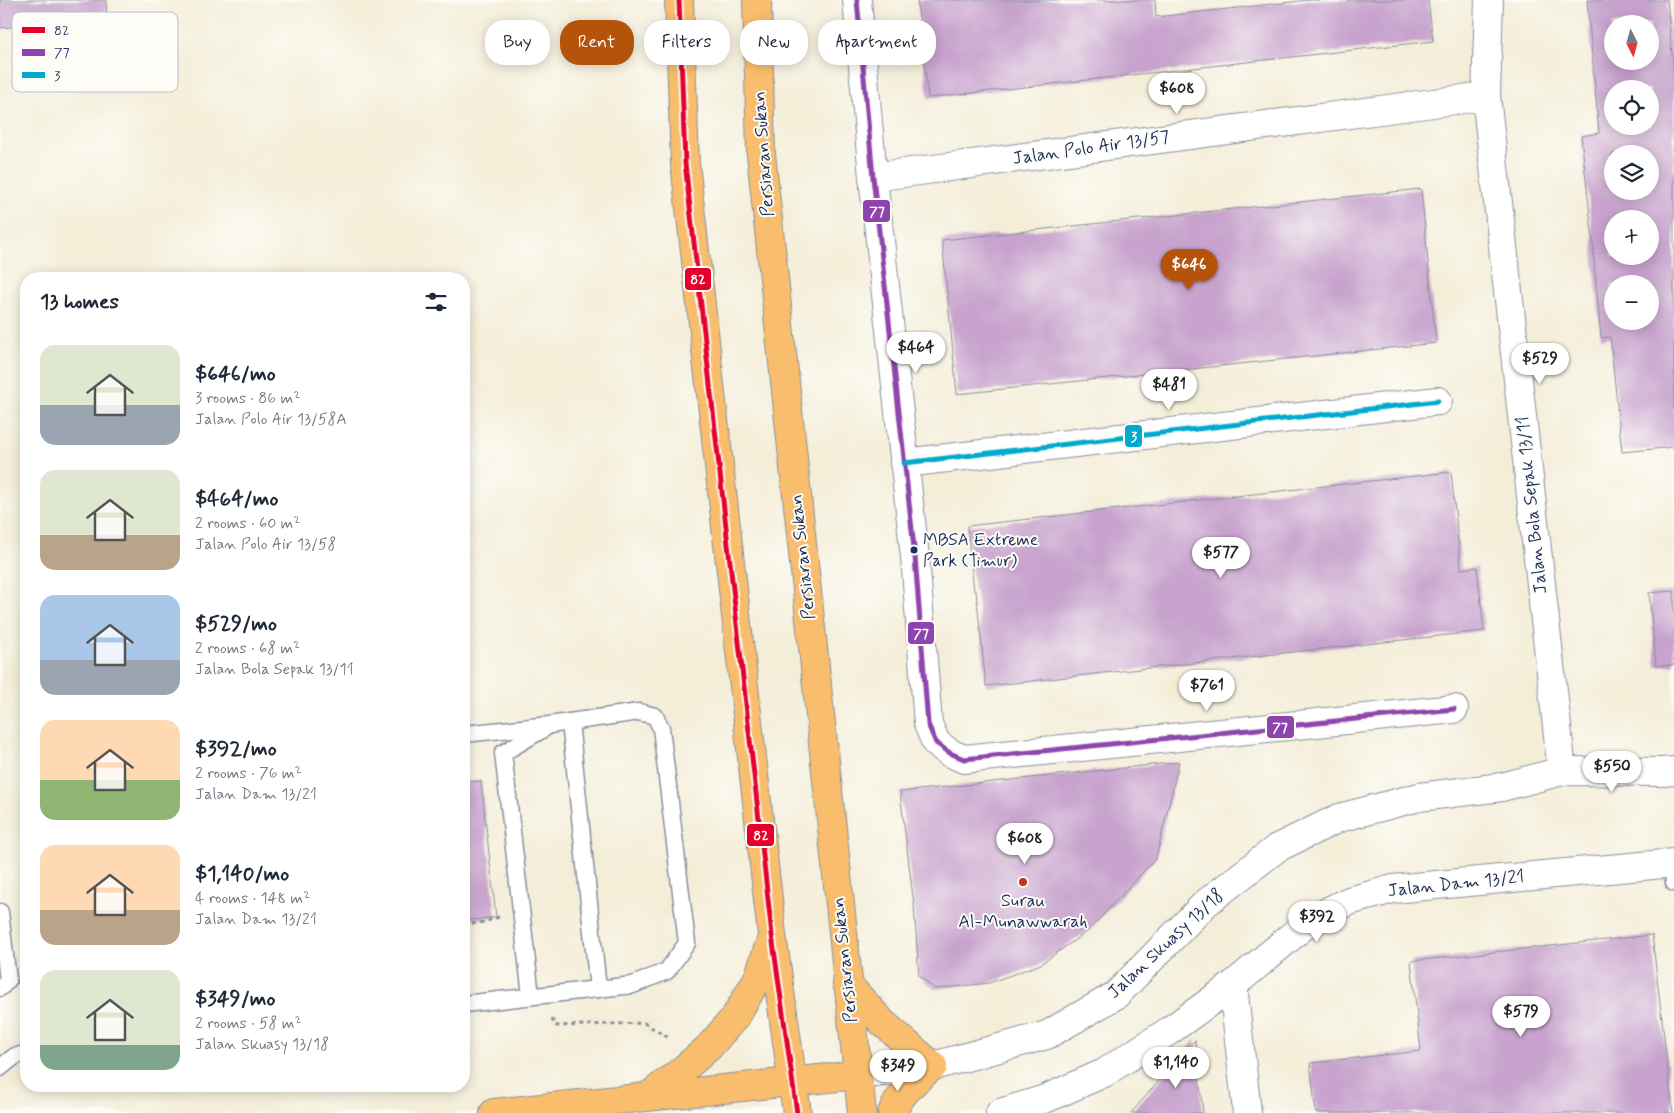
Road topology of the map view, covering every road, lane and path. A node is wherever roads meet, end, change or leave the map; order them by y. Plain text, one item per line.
1 (679, 0) edge
2 (857, 0) edge
3 (1489, 0) edge
4 (755, 5) edge
5 (1486, 96) junction
6 (873, 176) junction
7 (1438, 401) dead end
8 (904, 463) junction
9 (1454, 709) dead end
10 (570, 722) junction
11 (549, 725) junction
12 (470, 733) edge
13 (1562, 771) junction
14 (1674, 771) edge
15 (1673, 870) edge
16 (521, 910) junction
17 (0, 912) edge
18 (470, 924) edge
19 (772, 935) junction
20 (847, 984) junction
21 (1233, 985) junction
22 (0, 988) edge
23 (598, 989) junction
24 (537, 996) junction
25 (470, 1003) edge
26 (676, 1045) dead end
27 (20, 1055) edge
28 (933, 1066) junction
29 (0, 1068) edge
30 (857, 1075) junction
31 (793, 1082) junction
32 (646, 1098) junction
33 (494, 1113) edge
34 (797, 1113) edge
35 (862, 1113) edge
36 (892, 1113) edge
37 (1000, 1113) edge
38 (1247, 1113) edge

1 - 19 main road
2 - 6 street
3 - 5 street, Jalan Bola Sepak 13/11
4 - 20 main road, Persiaran Sukan
5 - 6 street, Jalan Polo Air 13/57
5 - 13 street, Jalan Bola Sepak 13/11
6 - 8 street
7 - 8 street
8 - 9 street
10 - 11 lane
10 - 23 lane
10 - 23 lane
11 - 12 lane
11 - 16 lane
13 - 14 street, Jalan Skuasy 13/18
13 - 28 street, Jalan Skuasy 13/18
15 - 21 street, Jalan Dam 13/21
16 - 18 path
16 - 24 lane
17 - 22 lane
19 - 31 main road
19 - 32 main road
20 - 28 main road
20 - 30 main road, Persiaran Sukan
21 - 37 street, Jalan Dam 13/21
21 - 38 street
23 - 24 lane
24 - 25 lane
24 - 26 path
27 - 29 lane
28 - 30 street, Jalan Skuasy 13/18
28 - 36 main road
30 - 31 main road
30 - 35 main road, Persiaran Sukan
31 - 32 main road
31 - 34 main road
32 - 33 main road

